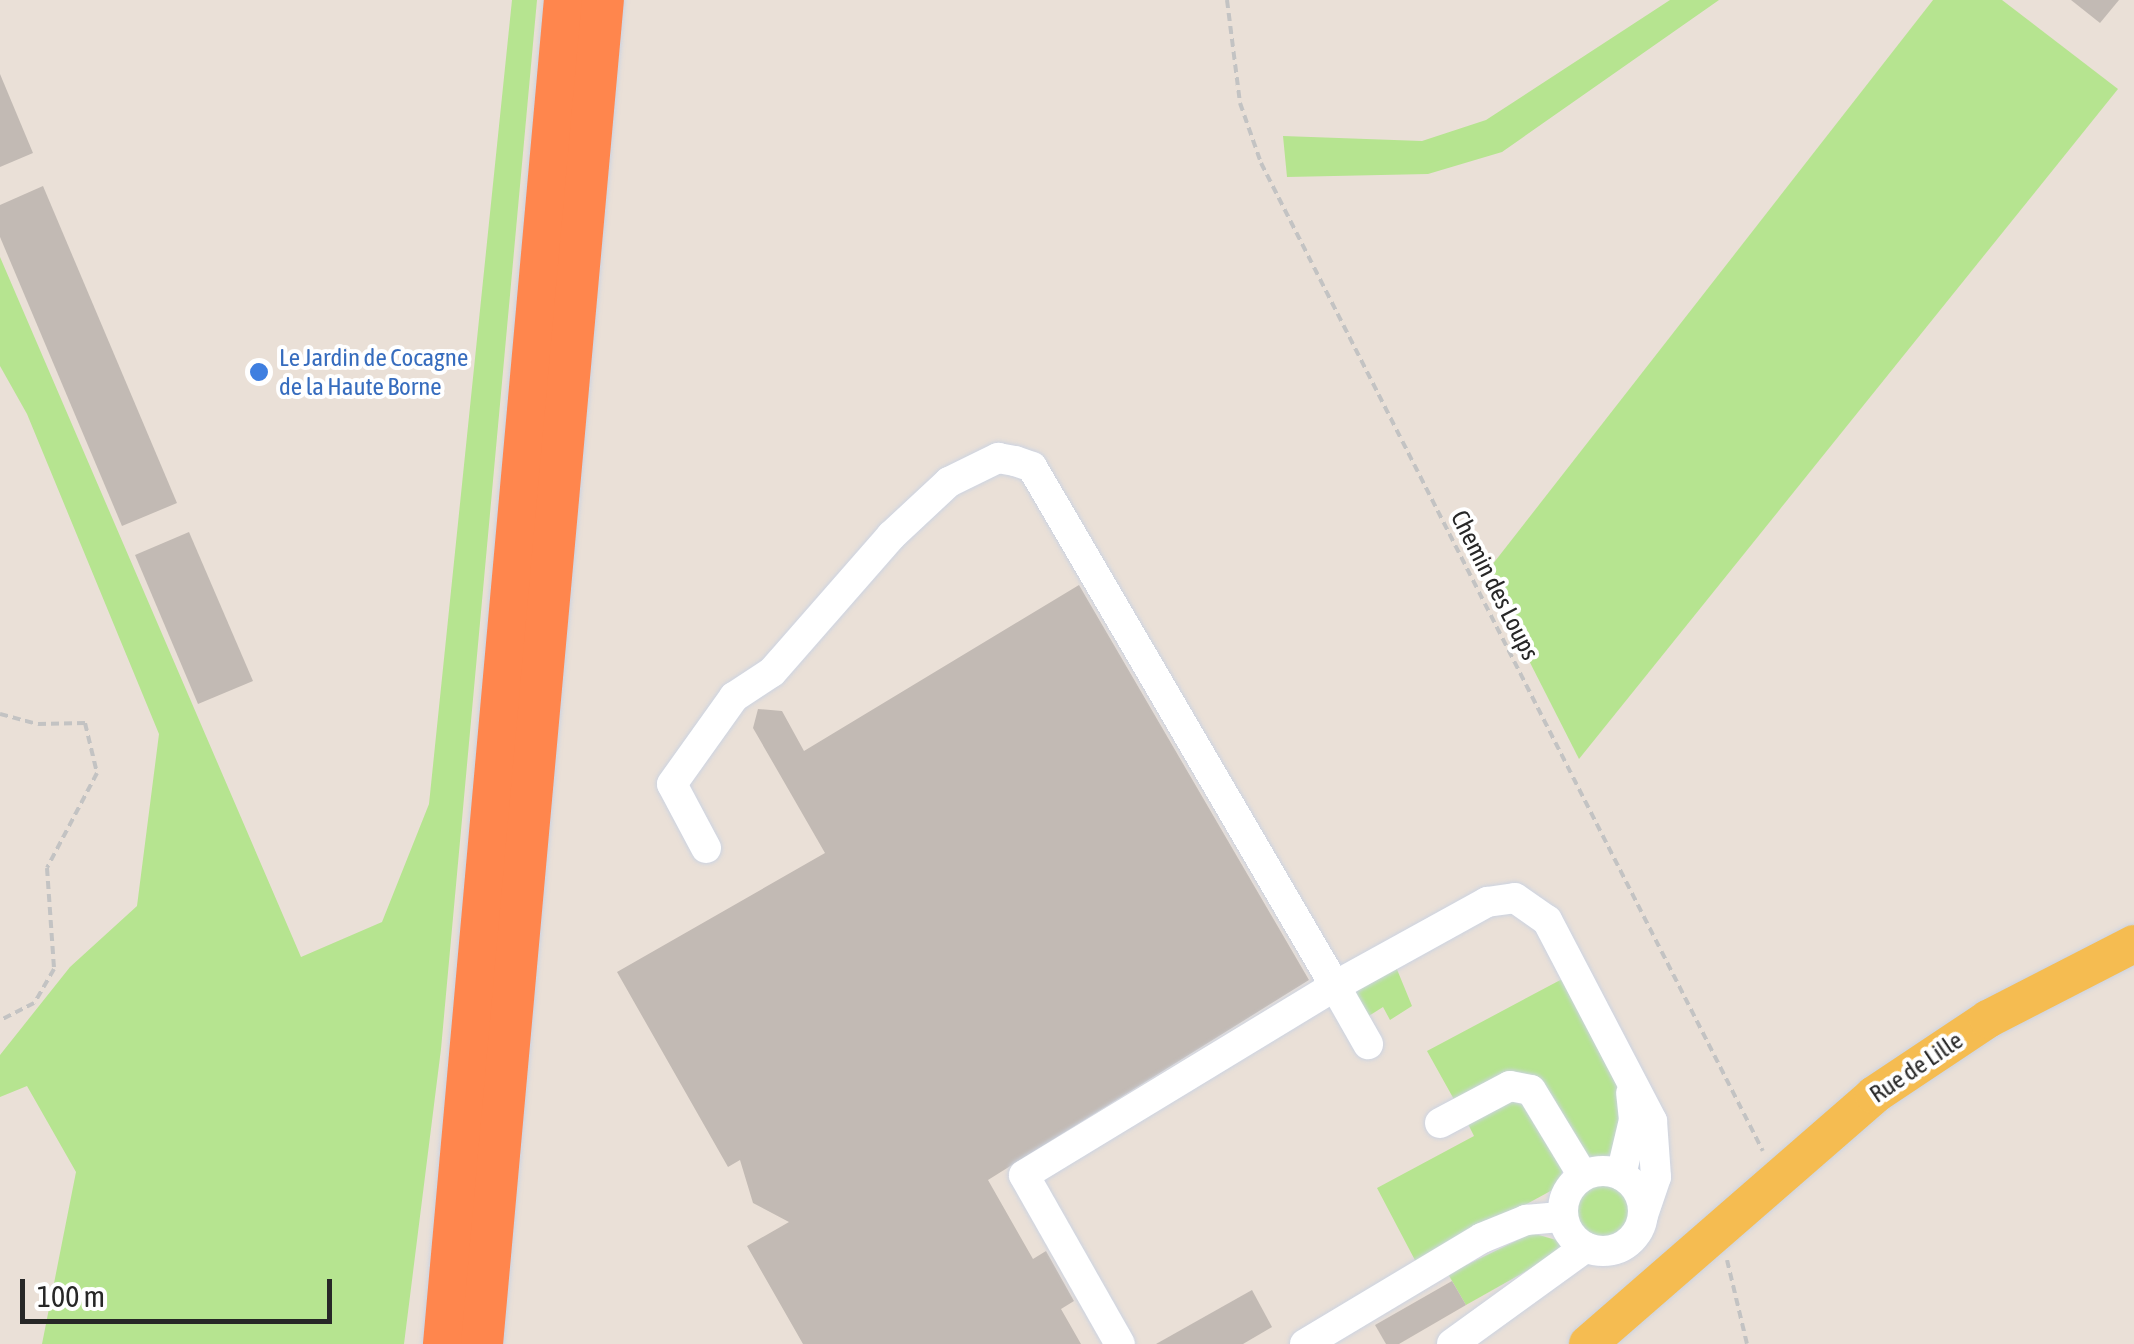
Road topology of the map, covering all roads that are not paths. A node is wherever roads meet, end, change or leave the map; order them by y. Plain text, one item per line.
1 (565, 0) edge
2 (602, 0) edge
3 (706, 848) dead end
4 (2134, 944) edge
5 (1335, 986) junction
6 (1368, 1044) dead end
7 (1627, 1071) junction
8 (1440, 1123) dead end
9 (466, 1134) junction
10 (1620, 1175) junction
11 (1583, 1176) junction
12 (1643, 1215) junction
13 (1563, 1217) junction
14 (1720, 1222) junction
15 (1586, 1247) junction
16 (1320, 1340) edge
17 (431, 1344) edge
18 (444, 1344) edge
19 (482, 1344) edge
20 (1120, 1344) edge
21 (1452, 1344) edge
22 (1562, 1344) edge
23 (1588, 1344) edge

1 - 9 highway
2 - 19 highway
3 - 5 lane
4 - 14 main road, Rue de Lille
5 - 6 lane
5 - 7 lane
5 - 20 lane
7 - 10 lane
7 - 12 lane
8 - 11 lane
9 - 17 highway
9 - 18 highway
10 - 11 lane
10 - 12 lane
11 - 13 lane
12 - 15 lane
13 - 15 lane
13 - 16 lane
14 - 22 main road, Rue de Lille
14 - 23 main road, Rue de Lille
15 - 21 lane

